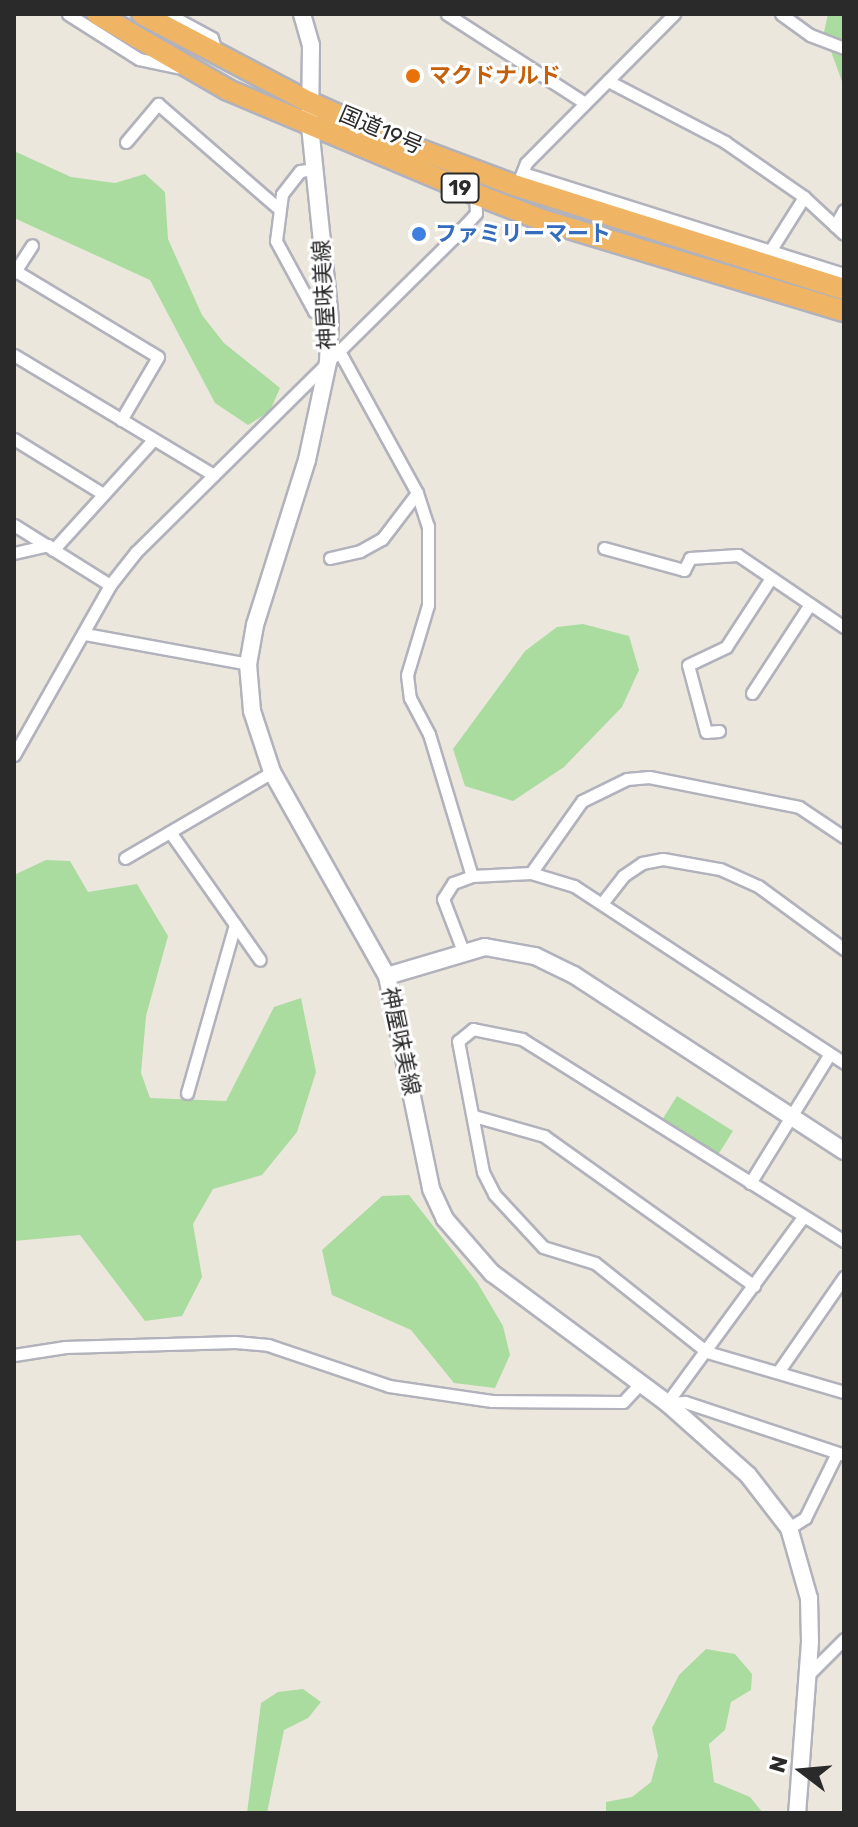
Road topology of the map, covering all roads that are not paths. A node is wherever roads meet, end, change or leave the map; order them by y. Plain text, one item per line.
1 (68, 14) edge
2 (97, 14) edge
3 (142, 14) edge
4 (166, 14) edge
5 (302, 14) edge
6 (447, 14) edge
7 (674, 14) edge
8 (781, 14) edge
9 (185, 23) edge
10 (844, 48) edge
11 (194, 71) junction
12 (608, 81) junction
13 (309, 102) junction
14 (585, 103) junction
15 (310, 126) junction
16 (126, 142) dead end
17 (314, 169) junction
18 (520, 180) junction
19 (804, 197) junction
20 (475, 204) junction
21 (278, 208) junction
22 (844, 210) edge
23 (840, 230) edge
24 (32, 245) dead end
25 (770, 251) junction
26 (14, 271) edge
27 (844, 274) edge
28 (844, 289) edge
29 (844, 311) edge
30 (330, 319) junction
31 (14, 355) edge
32 (334, 356) junction
33 (121, 420) junction
34 (14, 439) edge
35 (153, 440) junction
36 (214, 475) junction
37 (417, 493) junction
38 (103, 494) junction
39 (14, 525) edge
40 (50, 548) junction
41 (604, 548) dead end
42 (14, 553) edge
43 (330, 558) dead end
44 (771, 578) junction
45 (110, 585) junction
46 (810, 604) junction
47 (844, 627) edge
48 (85, 634) junction
49 (248, 664) junction
50 (752, 693) dead end
51 (719, 731) dead end
52 (14, 755) edge
53 (272, 772) junction
54 (170, 832) junction
55 (844, 837) edge
56 (125, 858) dead end
57 (531, 873) junction
58 (472, 876) junction
59 (603, 902) junction
60 (235, 925) junction
61 (844, 949) edge
62 (463, 951) junction
63 (260, 960) dead end
64 (387, 976) junction
65 (829, 1055) junction
66 (844, 1063) edge
67 (187, 1093) dead end
68 (474, 1116) junction
69 (791, 1119) junction
70 (844, 1151) edge
71 (750, 1183) junction
72 (803, 1217) junction
73 (844, 1241) edge
74 (844, 1277) edge
75 (754, 1286) junction
76 (707, 1352) junction
77 (14, 1355) edge
78 (778, 1372) junction
79 (639, 1385) junction
80 (844, 1392) edge
81 (667, 1403) junction
82 (841, 1454) edge
83 (789, 1528) junction
84 (844, 1639) edge
85 (810, 1673) junction
86 (797, 1813) edge

1 - 11 street
2 - 11 highway, 国道19号 / 19
3 - 9 highway, 国道19号 / 19
4 - 9 street
5 - 13 main road, 神屋味美線
6 - 14 street
7 - 12 street
8 - 10 street
9 - 13 highway, 国道19号 / 19
11 - 15 highway, 国道19号 / 19
12 - 14 street
12 - 19 street
13 - 15 main road, 神屋味美線
13 - 18 highway, 国道19号 / 19
14 - 18 street
15 - 17 main road, 神屋味美線
15 - 20 highway, 国道19号 / 19
16 - 21 street
17 - 21 street
17 - 30 main road, 神屋味美線
18 - 25 street
18 - 28 highway, 国道19号 / 19
19 - 23 street
19 - 25 street
20 - 29 highway, 国道19号 / 19
20 - 32 street
21 - 30 street
22 - 23 street
24 - 26 street
25 - 27 street
26 - 33 street
30 - 32 main road, 神屋味美線
31 - 33 street
32 - 36 street
32 - 37 street
32 - 49 main road, 神屋味美線
33 - 35 street
34 - 38 street
35 - 36 street
35 - 38 street
36 - 45 street
37 - 43 street
37 - 58 street
38 - 40 street
39 - 40 street
40 - 42 street
40 - 45 street
41 - 44 street
44 - 46 street
44 - 51 street
45 - 48 street
46 - 47 street
46 - 50 street
48 - 49 street
48 - 52 street
49 - 53 main road, 神屋味美線
53 - 54 street
53 - 64 main road, 神屋味美線
54 - 56 street
54 - 60 street
55 - 57 street
57 - 58 street
57 - 59 street
58 - 62 street
59 - 61 street
59 - 65 street
60 - 63 street
60 - 67 street
62 - 64 main road
62 - 69 main road
64 - 79 main road, 神屋味美線
65 - 66 street
65 - 69 street
68 - 71 street
68 - 75 street
68 - 76 street
69 - 70 main road
69 - 71 street
71 - 72 street
72 - 73 street
72 - 75 street
74 - 78 street
75 - 76 street
76 - 78 street
76 - 81 street
77 - 79 street
78 - 80 street
79 - 81 main road, 神屋味美線
81 - 82 street
81 - 83 main road, 神屋味美線
82 - 83 street
83 - 85 main road, 神屋味美線
84 - 85 street
85 - 86 main road, 神屋味美線

